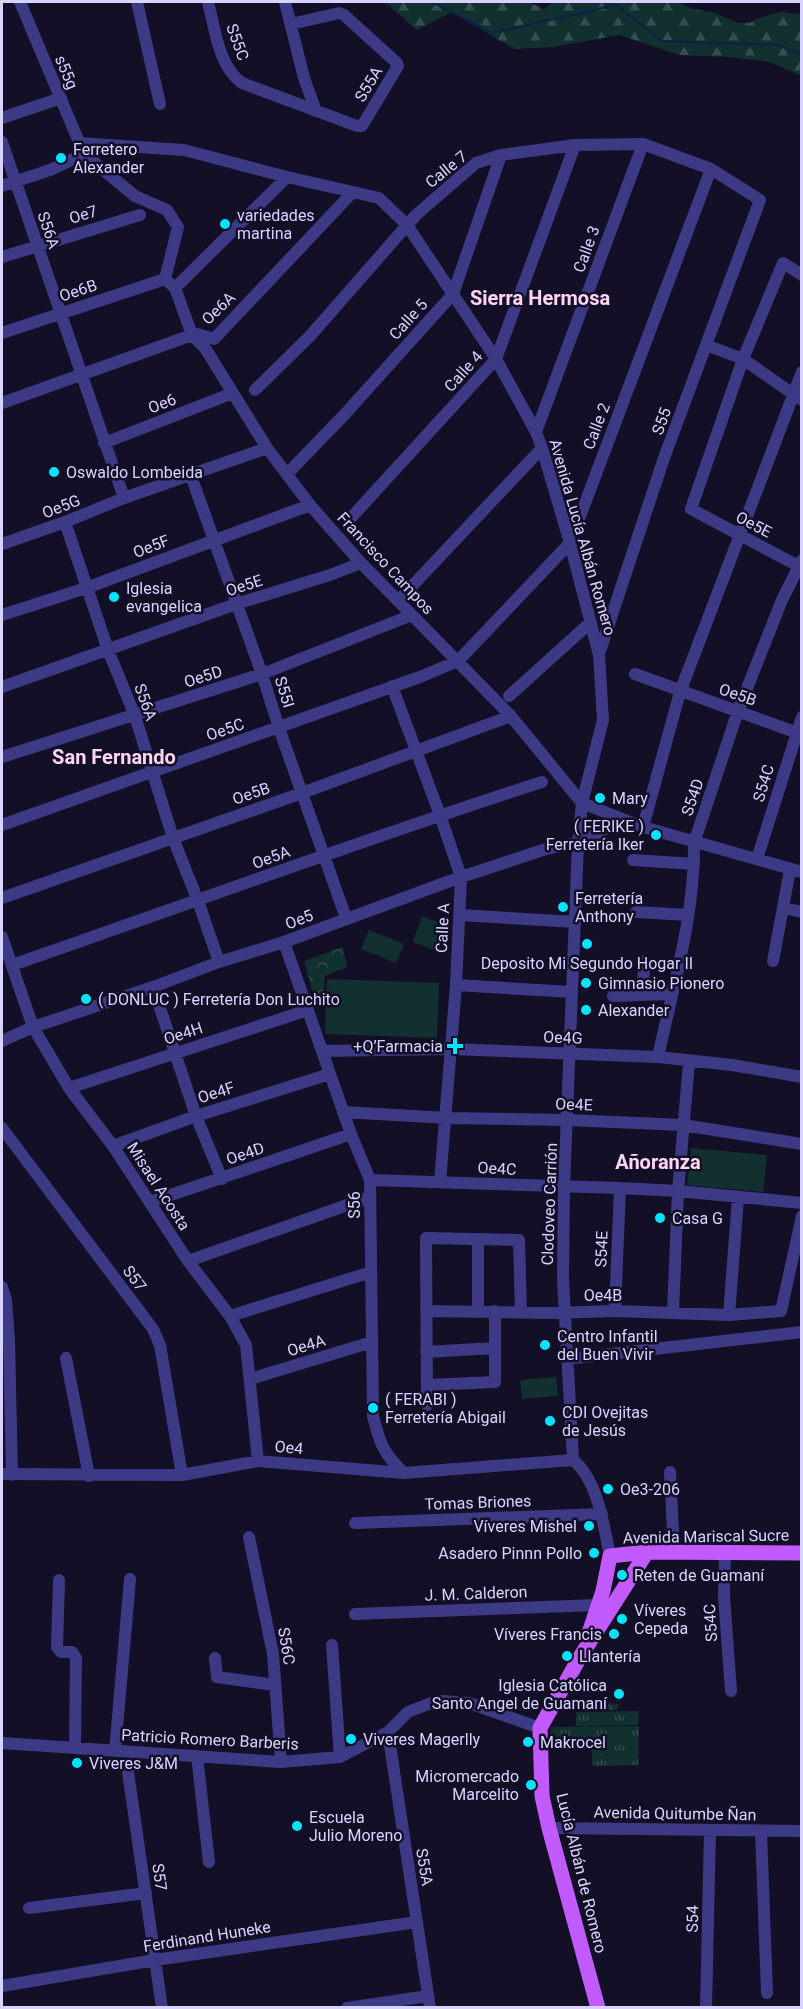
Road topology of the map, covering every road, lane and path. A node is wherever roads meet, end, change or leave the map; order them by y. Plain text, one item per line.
1 (20, 2) edge
2 (137, 2) edge
3 (208, 2) edge
4 (285, 2) edge
5 (291, 24) junction
6 (60, 98) junction
7 (160, 104) dead end
8 (316, 111) junction
9 (2, 118) edge
10 (2, 142) edge
11 (78, 142) junction
12 (643, 144) junction
13 (575, 145) junction
14 (84, 154) junction
15 (501, 155) junction
16 (711, 168) junction
17 (287, 177) junction
18 (15, 181) junction
19 (2, 186) edge
20 (352, 193) junction
21 (760, 200) joint
22 (140, 215) dead end
23 (407, 225) junction
24 (37, 245) junction
25 (2, 257) edge
26 (801, 275) edge
27 (165, 279) junction
28 (175, 288) junction
29 (453, 294) junction
30 (61, 313) junction
31 (2, 333) edge
32 (192, 335) junction
33 (706, 345) junction
34 (496, 359) junction
35 (743, 359) junction
36 (801, 372) edge
37 (82, 375) junction
38 (255, 390) dead end
39 (233, 393) junction
40 (797, 397) edge
41 (2, 403) edge
42 (536, 432) junction
43 (104, 443) junction
44 (267, 448) junction
45 (542, 448) junction
46 (287, 474) junction
47 (191, 476) junction
48 (124, 498) junction
49 (310, 506) junction
50 (349, 520) dead end
51 (66, 522) junction
52 (740, 536) junction
53 (213, 540) junction
54 (570, 543) junction
55 (2, 544) edge
56 (361, 563) junction
57 (801, 565) edge
58 (86, 588) junction
59 (398, 601) junction
60 (236, 604) junction
61 (2, 615) edge
62 (411, 615) junction
63 (591, 622) junction
64 (108, 650) junction
65 (599, 655) junction
66 (459, 661) junction
67 (262, 674) junction
68 (635, 674) dead end
69 (392, 686) junction
70 (2, 687) edge
71 (680, 692) junction
72 (509, 696) dead end
73 (738, 711) junction
74 (135, 716) junction
75 (511, 716) junction
76 (801, 717) edge
77 (279, 728) junction
78 (795, 732) junction
79 (415, 750) junction
80 (2, 757) edge
81 (151, 772) junction
82 (542, 782) dead end
83 (302, 793) junction
84 (582, 803) junction
85 (440, 815) junction
86 (2, 825) edge
87 (640, 826) junction
88 (173, 838) junction
89 (578, 843) junction
90 (694, 843) junction
91 (324, 856) junction
92 (757, 859) junction
93 (633, 860) dead end
94 (694, 864) junction
95 (796, 871) edge
96 (461, 877) junction
97 (2, 898) edge
98 (198, 901) junction
99 (784, 908) junction
100 (636, 912) dead end
101 (801, 912) edge
102 (460, 915) junction
103 (688, 915) junction
104 (346, 918) junction
105 (575, 922) junction
106 (2, 937) edge
107 (285, 942) junction
108 (644, 961) dead end
109 (773, 961) dead end
110 (219, 962) junction
111 (12, 965) junction
112 (456, 985) junction
113 (153, 987) junction
114 (572, 992) junction
115 (671, 994) junction
116 (643, 995) junction
117 (613, 996) dead end
118 (308, 1010) junction
119 (33, 1027) junction
120 (2, 1041) edge
121 (451, 1048) junction
122 (322, 1051) junction
123 (175, 1053) junction
124 (569, 1054) junction
125 (658, 1057) junction
126 (688, 1062) junction
127 (330, 1074) junction
128 (801, 1077) edge
129 (69, 1088) junction
130 (343, 1112) junction
131 (196, 1116) junction
132 (447, 1118) junction
133 (568, 1120) junction
134 (683, 1125) junction
135 (2, 1128) edge
136 (351, 1134) junction
137 (801, 1144) edge
138 (113, 1146) junction
139 (222, 1179) junction
140 (370, 1180) junction
141 (440, 1182) junction
142 (564, 1187) junction
143 (620, 1188) junction
144 (678, 1191) junction
145 (370, 1197) junction
146 (738, 1198) junction
147 (150, 1202) junction
148 (801, 1203) edge
149 (801, 1216) edge
150 (478, 1240) junction
151 (188, 1261) junction
152 (371, 1272) junction
153 (2, 1287) edge
154 (426, 1311) junction
155 (495, 1311) junction
156 (615, 1311) junction
157 (478, 1312) junction
158 (521, 1312) junction
159 (565, 1312) junction
160 (673, 1313) junction
161 (729, 1315) junction
162 (230, 1316) junction
163 (801, 1332) edge
164 (5, 1341) edge
165 (372, 1342) junction
166 (495, 1347) junction
167 (426, 1352) junction
168 (66, 1358) dead end
169 (567, 1359) junction
170 (250, 1379) junction
171 (427, 1385) junction
172 (427, 1405) dead end
173 (573, 1460) junction
174 (258, 1461) junction
175 (670, 1472) dead end
176 (404, 1473) junction
177 (7, 1474) edge
178 (182, 1475) junction
179 (89, 1476) junction
180 (602, 1514) junction
181 (355, 1523) dead end
182 (249, 1537) dead end
183 (647, 1552) junction
184 (674, 1552) junction
185 (724, 1552) junction
186 (801, 1553) edge
187 (610, 1556) junction
188 (130, 1579) dead end
189 (59, 1580) dead end
190 (620, 1597) junction
191 (601, 1598) junction
192 (355, 1614) dead end
193 (332, 1645) dead end
194 (584, 1650) junction
195 (215, 1658) dead end
196 (275, 1684) junction
197 (730, 1691) dead end
198 (540, 1728) junction
199 (388, 1732) junction
200 (2, 1743) edge
201 (75, 1748) junction
202 (120, 1751) junction
203 (197, 1756) junction
204 (340, 1757) junction
205 (281, 1762) junction
206 (549, 1828) junction
207 (710, 1831) junction
208 (761, 1831) junction
209 (801, 1832) edge
210 (209, 1862) dead end
211 (146, 1893) junction
212 (29, 1908) dead end
213 (417, 1922) junction
214 (155, 1960) junction
215 (2, 1986) edge
216 (766, 1993) dead end
217 (429, 2002) edge
218 (162, 2007) edge
219 (346, 2007) edge
220 (598, 2007) edge
221 (706, 2007) edge

1 - 6 street, s55g
2 - 7 street
3 - 8 street, S55C
4 - 5 street
5 - 8 street
5 - 8 street, S55A
6 - 9 street
6 - 11 street, s55g
10 - 18 street, S56A
11 - 14 street, s55g
11 - 17 street, Avenida Lucía Albán Romero
12 - 13 street, Calle 7
12 - 16 street, Calle 7
12 - 42 street, Calle 3
13 - 15 street, Calle 7
13 - 34 street, Calle 4
14 - 18 street
14 - 27 street
15 - 23 street, Calle 7
15 - 29 street, Calle 5
16 - 21 street, Calle 7
16 - 54 street, Calle 2
17 - 20 street, Avenida Lucía Albán Romero
17 - 28 street
18 - 19 street
18 - 24 street, S56A
20 - 23 street, Avenida Lucía Albán Romero
20 - 32 street, Oe6A
21 - 33 street, S55
22 - 24 street, Oe7
23 - 29 street, Avenida Lucía Albán Romero
23 - 38 street, Calle 7
24 - 25 street, Oe7
24 - 30 street, S56A
26 - 35 street
27 - 28 street, Francisco Campos
27 - 30 street, Oe6B
28 - 32 street, Francisco Campos
29 - 34 street, Avenida Lucía Albán Romero
29 - 46 street, Calle 5
30 - 31 street, Oe6B
30 - 37 street, S56A
32 - 37 street, Oe6A
32 - 39 street, Francisco Campos
33 - 35 street
33 - 65 street, S55
34 - 42 street, Avenida Lucía Albán Romero
34 - 50 street, Calle 4
35 - 40 street
35 - 52 street, Oe5E
36 - 40 street
37 - 41 street, Oe6A
37 - 43 street, S56A
39 - 43 street, Oe6
39 - 44 street, Francisco Campos
40 - 52 street
42 - 45 street, Avenida Lucía Albán Romero
43 - 48 street, S56A
44 - 46 street, Francisco Campos
44 - 47 street, Oe5G
45 - 54 street, Avenida Lucía Albán Romero
45 - 59 street
46 - 49 street, Francisco Campos
47 - 48 street, Oe5G
47 - 53 street, S55I
48 - 51 street, Oe5G
49 - 53 street, Oe5F
49 - 56 street, Francisco Campos
51 - 55 street, Oe5G
51 - 58 street, S56A
52 - 57 street, Oe5E
52 - 71 street
53 - 58 street, Oe5F
53 - 60 street, S55I
54 - 63 street, Avenida Lucía Albán Romero
54 - 66 street, Calle 2
56 - 59 street, Francisco Campos
56 - 60 street, Oe5E
57 - 73 street, S54D
58 - 61 street, Oe5F
58 - 64 street, S56A
59 - 62 street, Francisco Campos
60 - 64 street, Oe5E
60 - 67 street, S55I
62 - 66 street, Francisco Campos
62 - 67 street, Oe5D
63 - 65 street, Avenida Lucía Albán Romero
63 - 72 street
64 - 70 street, Oe5E
64 - 74 street, S56A
65 - 84 street, Avenida Lucía Albán Romero
66 - 69 street, Oe5C
66 - 75 street, Francisco Campos
67 - 74 street, Oe5D
67 - 77 street, S55I
68 - 71 street, Oe5B
69 - 77 street, Oe5C
69 - 79 street, Calle A
71 - 73 street, Oe5B
71 - 87 street
73 - 78 street, Oe5B
73 - 90 street, S54D
74 - 80 street, Oe5D
74 - 81 street, S56A
75 - 79 street, Oe5B
75 - 84 street, Francisco Campos
76 - 78 street, S54C
77 - 81 street, Oe5C
77 - 83 street, S55I
78 - 92 street, S54C
79 - 83 street, Oe5B
79 - 85 street, Calle A
81 - 86 street, Oe5C
81 - 88 street, S56A
82 - 85 street, Oe5A
83 - 88 street, Oe5B
83 - 91 street, S55I
84 - 87 street, Francisco Campos
84 - 89 street, Avenida Lucía Albán Romero
85 - 91 street, Oe5A
85 - 96 street, Calle A
87 - 89 street, Oe5
87 - 90 street, Francisco Campos
88 - 97 street, Oe5B
88 - 98 street, S56A
89 - 96 street, Oe5
89 - 105 street, Clodoveo Carrión
90 - 92 street, Francisco Campos
90 - 94 street, S54D
91 - 98 street, Oe5A
91 - 104 street, S55I
92 - 95 street, Francisco Campos
93 - 94 street
94 - 103 street, S54D
95 - 99 street
96 - 102 street, Calle A
96 - 104 street, Oe5
98 - 110 street, S56A
98 - 111 street, Oe5A
99 - 101 street
99 - 109 street
100 - 103 street
102 - 105 street
102 - 112 street, Calle A
103 - 115 street, S54D
104 - 107 street, Oe5
105 - 114 street, Clodoveo Carrión
106 - 111 street, Misael Acosta
107 - 110 street, Oe5
107 - 118 street, S56
108 - 116 street
110 - 113 street, Oe5
111 - 119 street, Misael Acosta
112 - 114 street
112 - 121 street, Calle A
113 - 119 street, Oe5
113 - 123 street
114 - 124 street, Clodoveo Carrión
115 - 116 street
115 - 125 street, S54D
116 - 117 street
118 - 122 street, S56
118 - 123 street, Oe4H
119 - 120 street, Oe5
119 - 129 street, Misael Acosta
121 - 122 street, Oe4G
121 - 124 street, Oe4G
121 - 132 street, Calle A
122 - 127 street, S56
123 - 129 street, Oe4H
123 - 131 street
124 - 125 street, Oe4G
124 - 133 street, Clodoveo Carrión
125 - 126 street, Oe4G
126 - 128 street, Oe4G
126 - 134 street
127 - 130 street, S56
127 - 131 street, Oe4F
129 - 138 street, Misael Acosta
130 - 132 street, Oe4E
130 - 136 street, S56
131 - 138 street, Oe4F
131 - 139 street
132 - 133 street, Oe4E
132 - 141 street, Calle A
133 - 134 street, Oe4E
133 - 142 street, Clodoveo Carrión
134 - 137 street, Oe4E
134 - 144 street
135 - 178 street, S57
136 - 139 street, Oe4D
136 - 140 street, S56
138 - 147 street, Misael Acosta
139 - 147 street, Oe4D
140 - 141 street, Oe4C
140 - 145 street, S56
141 - 142 street, Oe4C
142 - 143 street, Oe4C
142 - 159 street, Clodoveo Carrión
143 - 144 street, Oe4C
143 - 156 street, S54E
144 - 146 street, Oe4C
144 - 160 street
145 - 151 street
145 - 152 street, S56
146 - 148 street, Oe4C
146 - 161 street
147 - 151 street, Misael Acosta
149 - 161 street, Oe4B
150 - 154 street
150 - 157 street
150 - 158 street
151 - 162 street, Misael Acosta
152 - 162 street
152 - 165 street, S56
153 - 164 street
154 - 157 street, Oe4B
154 - 167 street
155 - 157 street, Oe4B
155 - 158 street, Oe4B
155 - 166 street
156 - 159 street, Oe4B
156 - 160 street, Oe4B
158 - 159 street, Oe4B
159 - 169 street, Clodoveo Carrión
160 - 161 street, Oe4B
162 - 170 street, Misael Acosta
163 - 169 street
164 - 177 street
165 - 170 street, Oe4A
165 - 176 street, S56
166 - 167 street
166 - 171 street
167 - 171 street
168 - 179 street
169 - 173 street, Clodoveo Carrión
170 - 174 street, Misael Acosta
171 - 172 street
173 - 176 street, Oe4
173 - 180 street
174 - 176 street, Oe4
174 - 178 street, Oe4
175 - 184 street
177 - 179 street, Oe4
178 - 179 street, Oe4
180 - 181 street, Tomas Briones
180 - 187 street
182 - 196 street, S56C
183 - 184 main road, Avenida Mariscal Sucre
183 - 187 main road, Avenida Mariscal Sucre
183 - 190 main road
184 - 185 main road, Avenida Mariscal Sucre
185 - 186 main road, Avenida Mariscal Sucre
185 - 197 street, S54C
187 - 191 main road
188 - 202 street, S57
189 - 201 street
190 - 191 main road
190 - 194 main road
191 - 192 street, J. M. Calderon
191 - 194 main road
193 - 204 street
194 - 198 main road
195 - 196 street
196 - 205 street, S56C
198 - 199 street, Patricio Romero Barberis
198 - 206 main road, Lucía Albán de Romero
199 - 204 street, Patricio Romero Barberis
199 - 213 street, S55A
200 - 201 street, Patricio Romero Barberis
201 - 202 street, Patricio Romero Barberis
202 - 203 street, Patricio Romero Barberis
202 - 211 street, S57
203 - 205 street, Patricio Romero Barberis
203 - 210 street
204 - 205 street, Patricio Romero Barberis
206 - 207 street, Avenida Quitumbe Ñan
206 - 220 main road, Lucía Albán de Romero
207 - 208 street, Avenida Quitumbe Ñan
207 - 221 street, S54
208 - 209 street, Avenida Quitumbe Ñan
208 - 216 street
211 - 212 street
211 - 214 street, S57
213 - 214 street, Ferdinand Huneke
213 - 217 street, S55A
214 - 215 street, Ferdinand Huneke
214 - 218 street, S57
217 - 219 street

